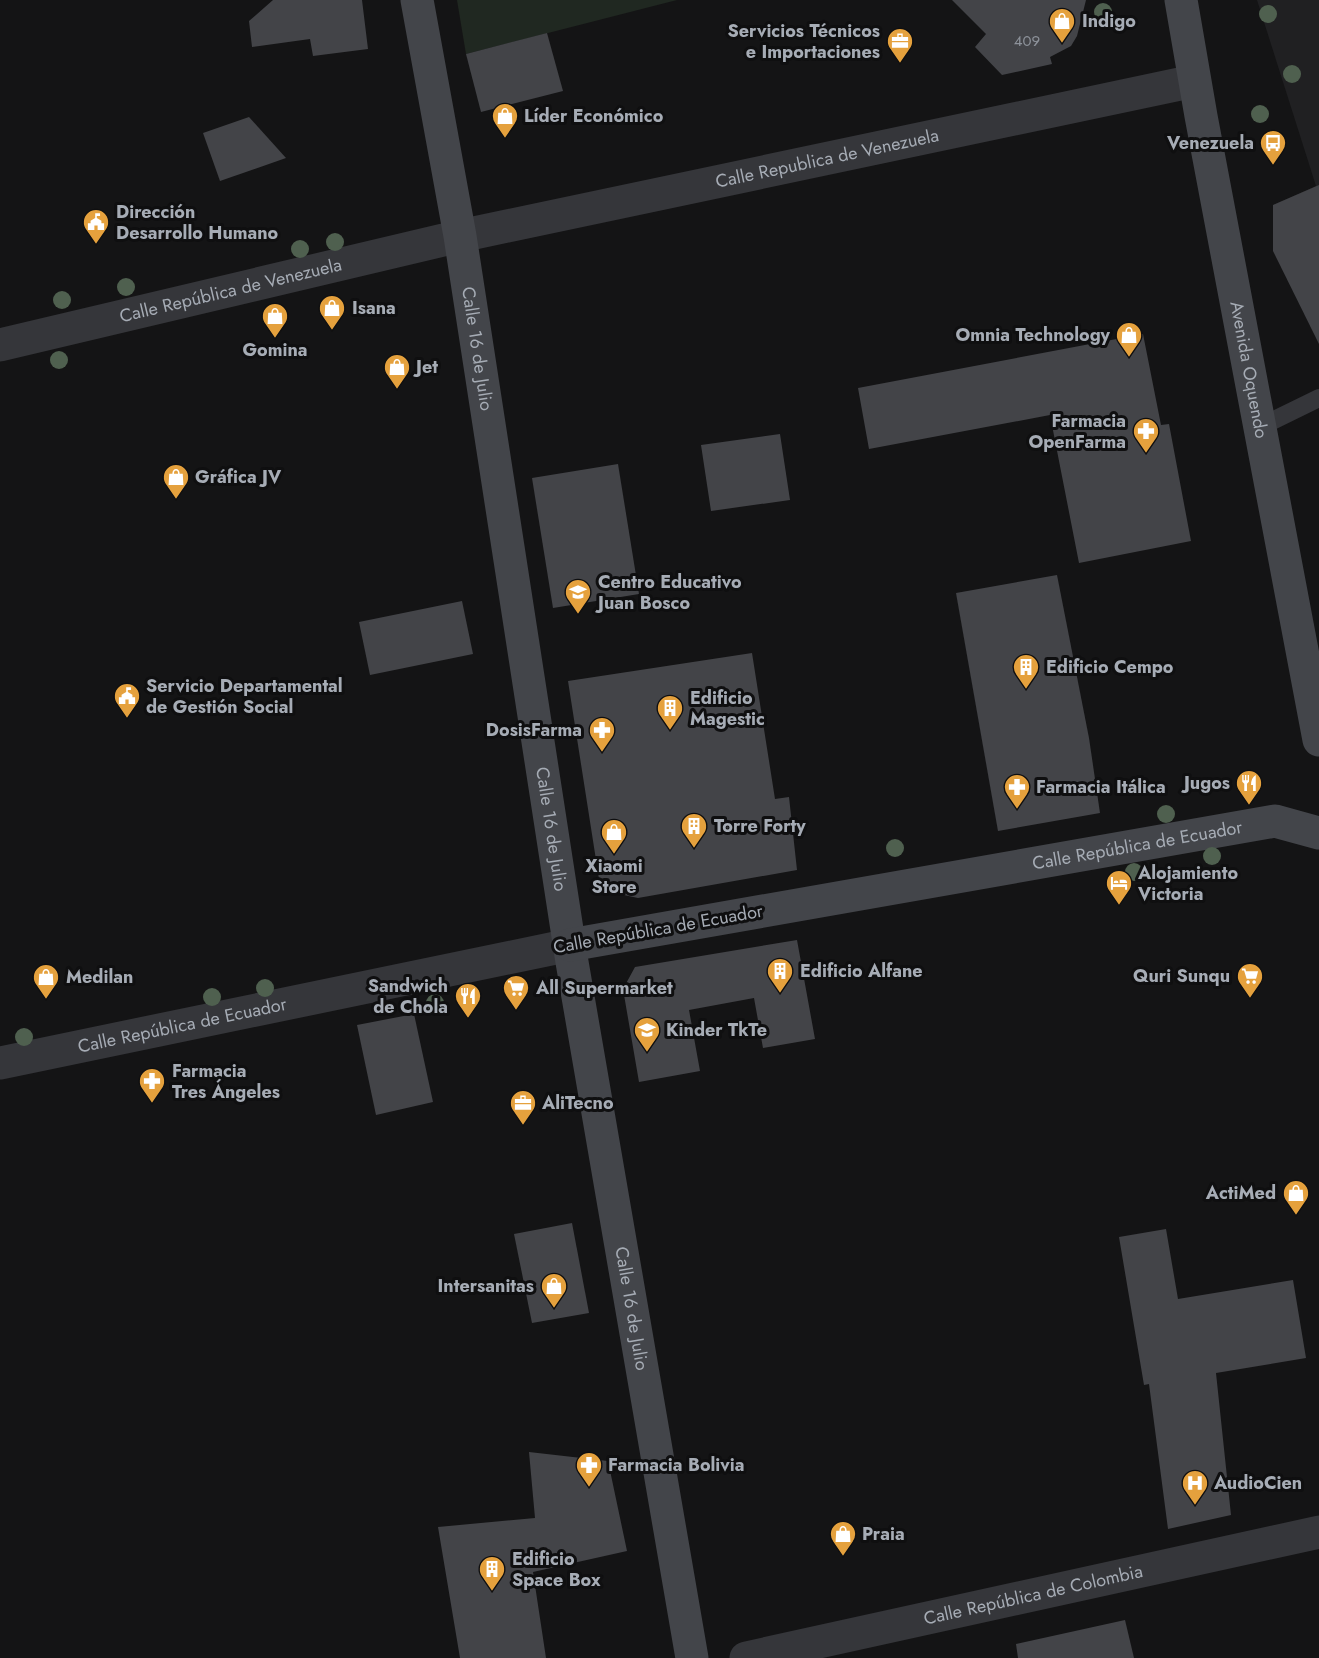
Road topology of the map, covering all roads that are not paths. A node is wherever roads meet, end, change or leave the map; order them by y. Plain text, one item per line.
1 (417, 0) edge
2 (1180, 0) edge
3 (1194, 81) junction
4 (460, 236) junction
5 (0, 345) edge
6 (1319, 398) edge
7 (1260, 427) junction
8 (1319, 740) edge
9 (1319, 833) edge
10 (570, 945) junction
11 (0, 1063) edge
12 (1319, 1532) edge
13 (692, 1658) edge
14 (746, 1658) edge

1 - 4 main road, Calle 16 de Julio
2 - 3 main road, Avenida Oquendo
3 - 4 street, Calle Republica de Venezuela
3 - 7 main road, Avenida Oquendo
4 - 5 street, Calle República de Venezuela
4 - 10 main road, Calle 16 de Julio
6 - 7 lane
7 - 8 main road, Avenida Oquendo
9 - 10 main road, Calle República de Ecuador
10 - 11 street, Calle República de Ecuador
10 - 13 main road, Calle 16 de Julio
12 - 14 street, Calle República de Colombia

